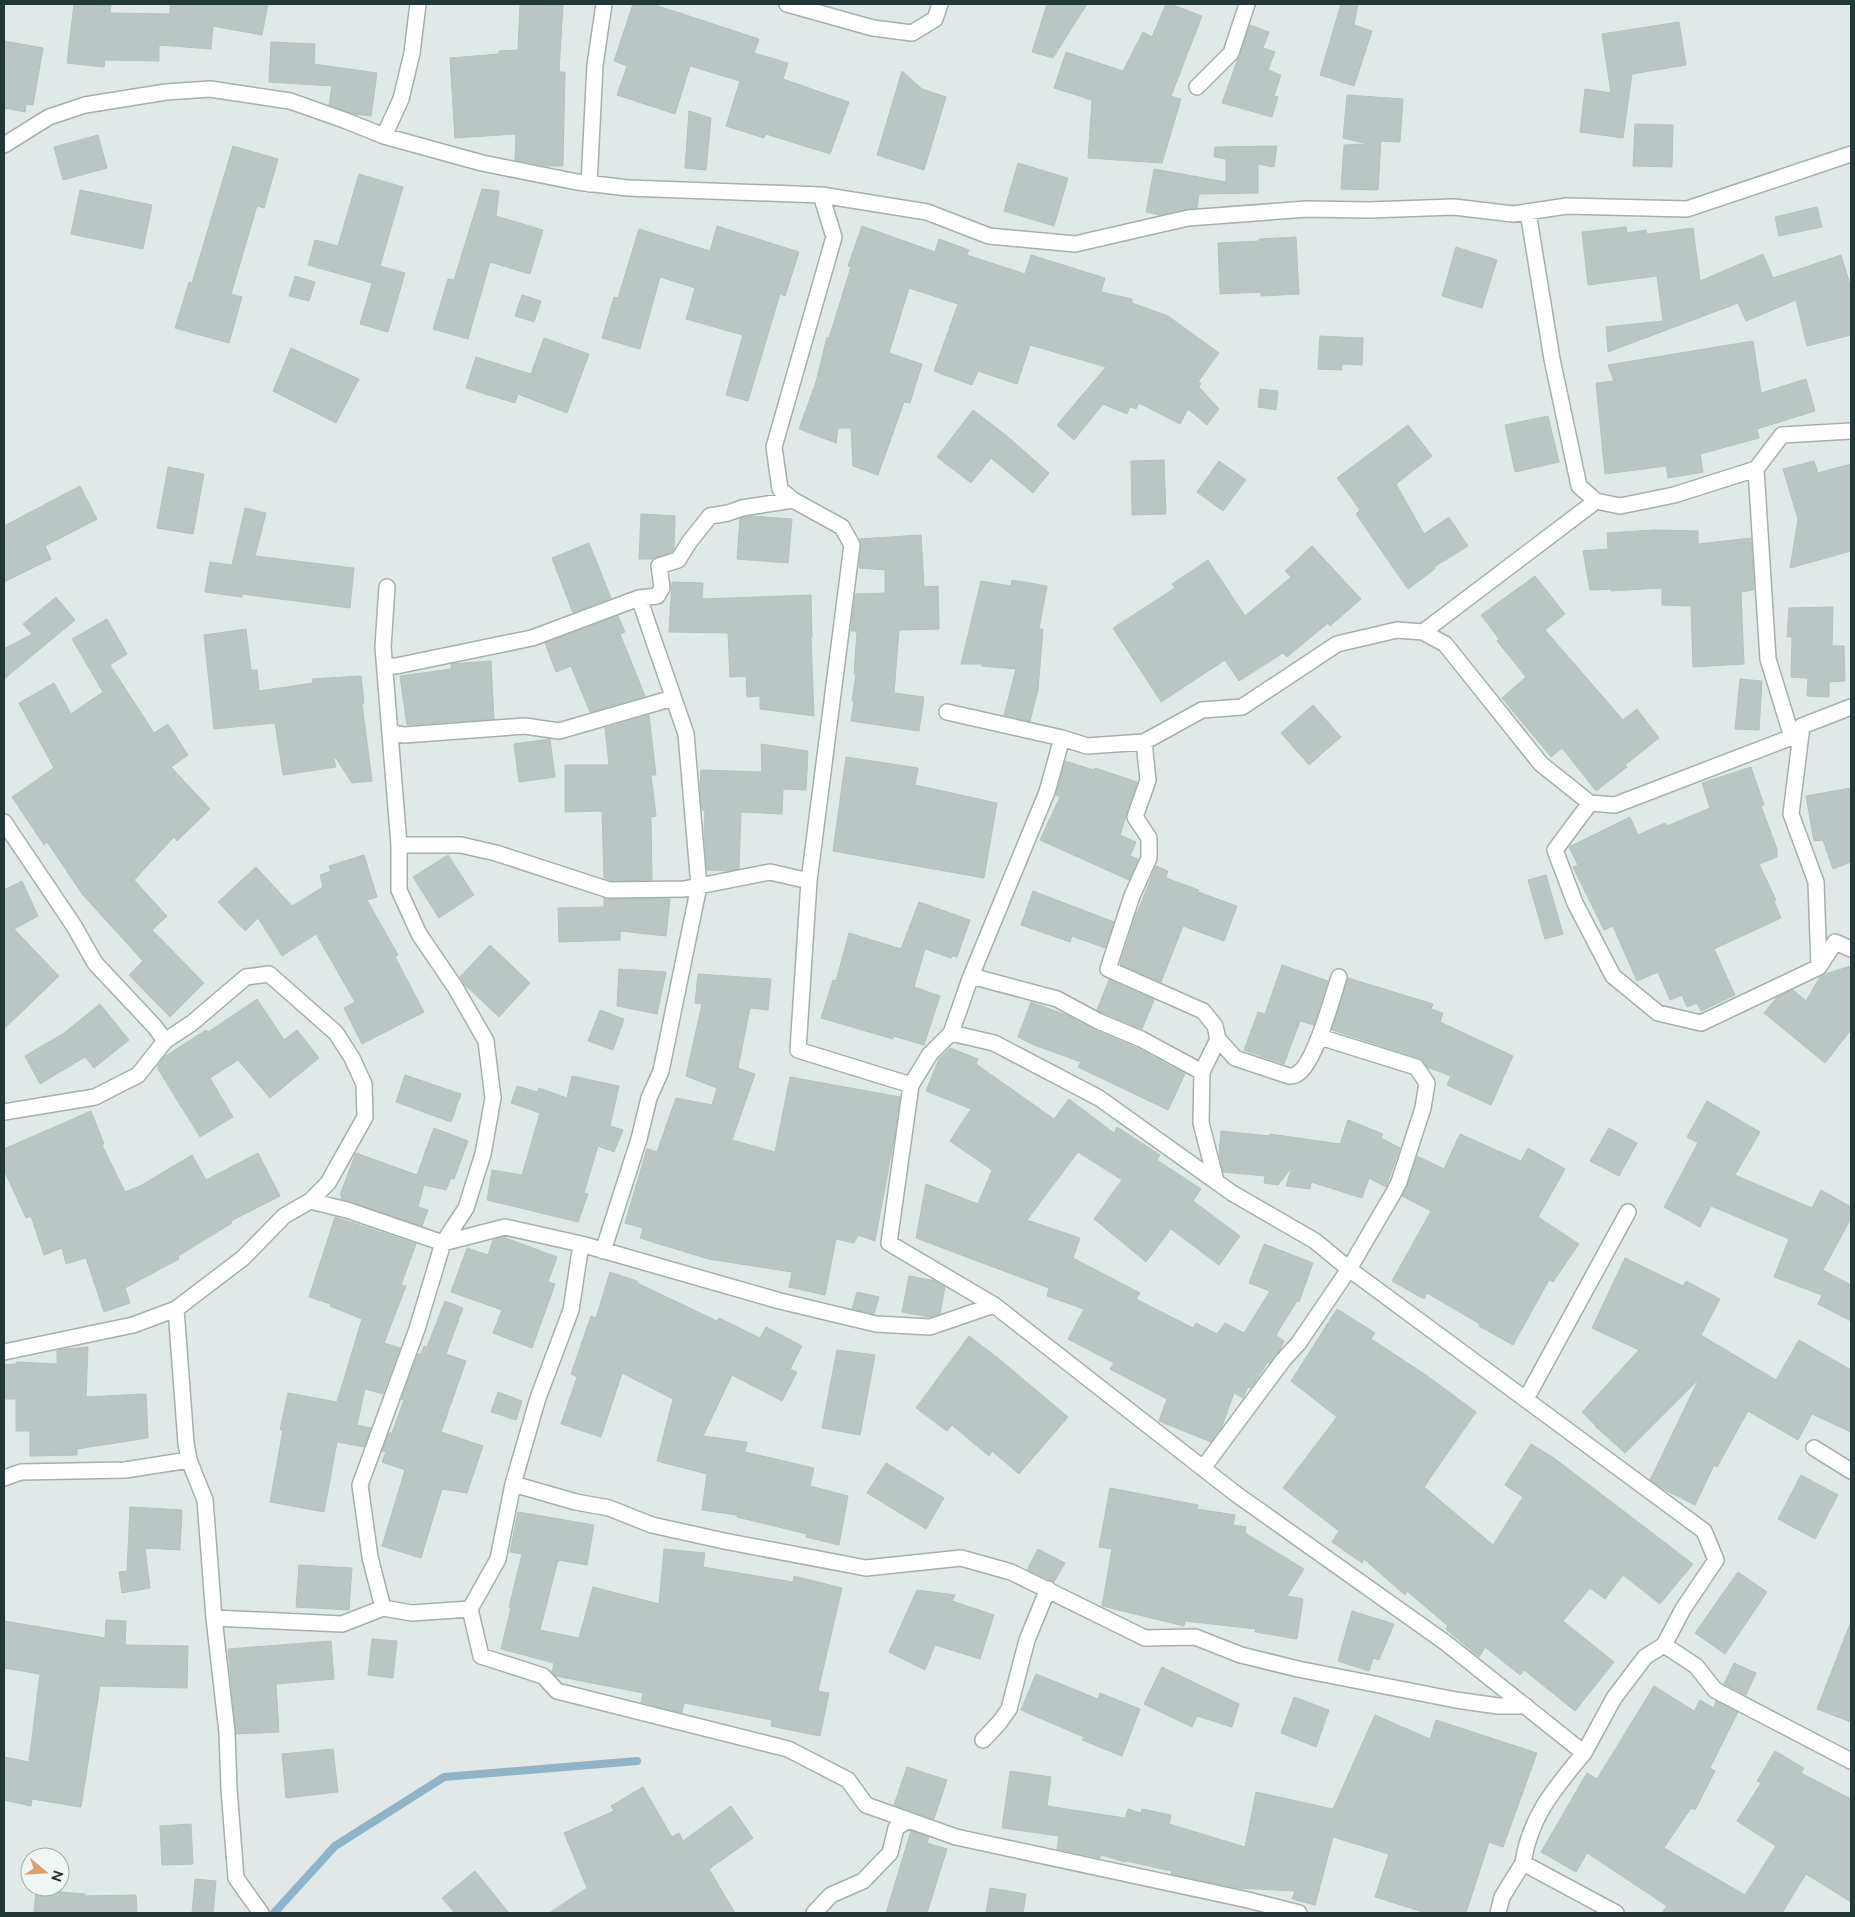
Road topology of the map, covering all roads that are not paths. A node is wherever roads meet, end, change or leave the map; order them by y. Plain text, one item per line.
1 (418, 4) edge
2 (604, 4) edge
3 (787, 4) edge
4 (940, 4) edge
5 (1247, 4) edge
6 (1197, 87) dead end
7 (384, 136) junction
8 (4, 145) edge
9 (1851, 154) edge
10 (589, 184) junction
11 (820, 195) junction
12 (1528, 212) junction
13 (1851, 431) edge
14 (1756, 470) junction
15 (793, 500) junction
16 (1596, 501) junction
17 (386, 587) dead end
18 (639, 598) junction
19 (1423, 632) junction
20 (384, 666) junction
21 (673, 698) junction
22 (1851, 707) edge
23 (947, 712) dead end
24 (1797, 731) junction
25 (390, 732) junction
26 (1062, 738) junction
27 (1144, 742) junction
28 (1590, 803) junction
29 (4, 822) edge
30 (399, 845) junction
31 (809, 881) junction
32 (699, 886) junction
33 (1851, 949) edge
34 (1819, 967) junction
35 (971, 976) junction
36 (1339, 977) dead end
37 (951, 1033) junction
38 (1320, 1037) junction
39 (1218, 1039) junction
40 (165, 1041) junction
41 (1202, 1072) junction
42 (911, 1085) junction
43 (4, 1112) edge
44 (1216, 1181) junction
45 (310, 1201) junction
46 (1628, 1212) dead end
47 (443, 1243) junction
48 (581, 1244) junction
49 (603, 1251) junction
50 (1350, 1269) junction
51 (994, 1305) junction
52 (176, 1309) junction
53 (4, 1352) edge
54 (1526, 1399) junction
55 (1814, 1448) dead end
56 (189, 1460) junction
57 (1203, 1468) junction
58 (1851, 1471) edge
59 (4, 1478) edge
60 (513, 1484) junction
61 (1048, 1589) junction
62 (383, 1608) junction
63 (470, 1609) junction
64 (214, 1618) junction
65 (1664, 1645) junction
66 (1526, 1706) junction
67 (983, 1740) dead end
68 (1584, 1752) junction
69 (1851, 1761) edge
70 (907, 1821) junction
71 (1523, 1863) junction
72 (1246, 1907) edge
73 (261, 1913) edge
74 (814, 1913) edge
75 (1299, 1913) edge
76 (1498, 1913) edge
77 (1616, 1913) edge

1 - 7 street
2 - 10 street
3 - 4 street
5 - 6 street
7 - 8 street
7 - 10 street
9 - 12 street
10 - 11 street
11 - 12 street
11 - 15 street
12 - 16 street
13 - 14 street
14 - 16 street
14 - 24 street
15 - 18 street
15 - 31 street
16 - 19 street
17 - 20 street
18 - 20 street
18 - 21 street
19 - 27 street
19 - 28 street
20 - 25 street
21 - 25 street
21 - 32 street
22 - 24 street
23 - 26 street
24 - 28 street
24 - 34 street
25 - 30 street
26 - 27 street
26 - 35 street
27 - 39 street
28 - 34 street
29 - 40 street
30 - 32 street
30 - 47 street
31 - 32 street
31 - 42 street
32 - 49 street
33 - 34 street
35 - 37 street
35 - 41 street
36 - 38 street
37 - 42 street
37 - 44 street
38 - 39 street
38 - 50 street
39 - 41 street
40 - 43 street
40 - 45 street
41 - 44 street
42 - 51 street
44 - 50 street
45 - 47 street
45 - 52 street
46 - 54 street
47 - 48 street
47 - 62 street
48 - 49 street
48 - 60 street
49 - 51 street
50 - 54 street
50 - 57 street
51 - 57 street
52 - 53 street
52 - 56 street
54 - 65 street
55 - 58 street
56 - 59 street
56 - 64 street
57 - 66 street
60 - 61 street
60 - 63 street
61 - 66 street
61 - 67 street
62 - 63 street
62 - 64 street
63 - 70 street
64 - 73 street
65 - 68 street
65 - 69 street
66 - 68 street
68 - 71 street
70 - 72 street
70 - 74 street
71 - 76 street
71 - 77 street
72 - 75 street

